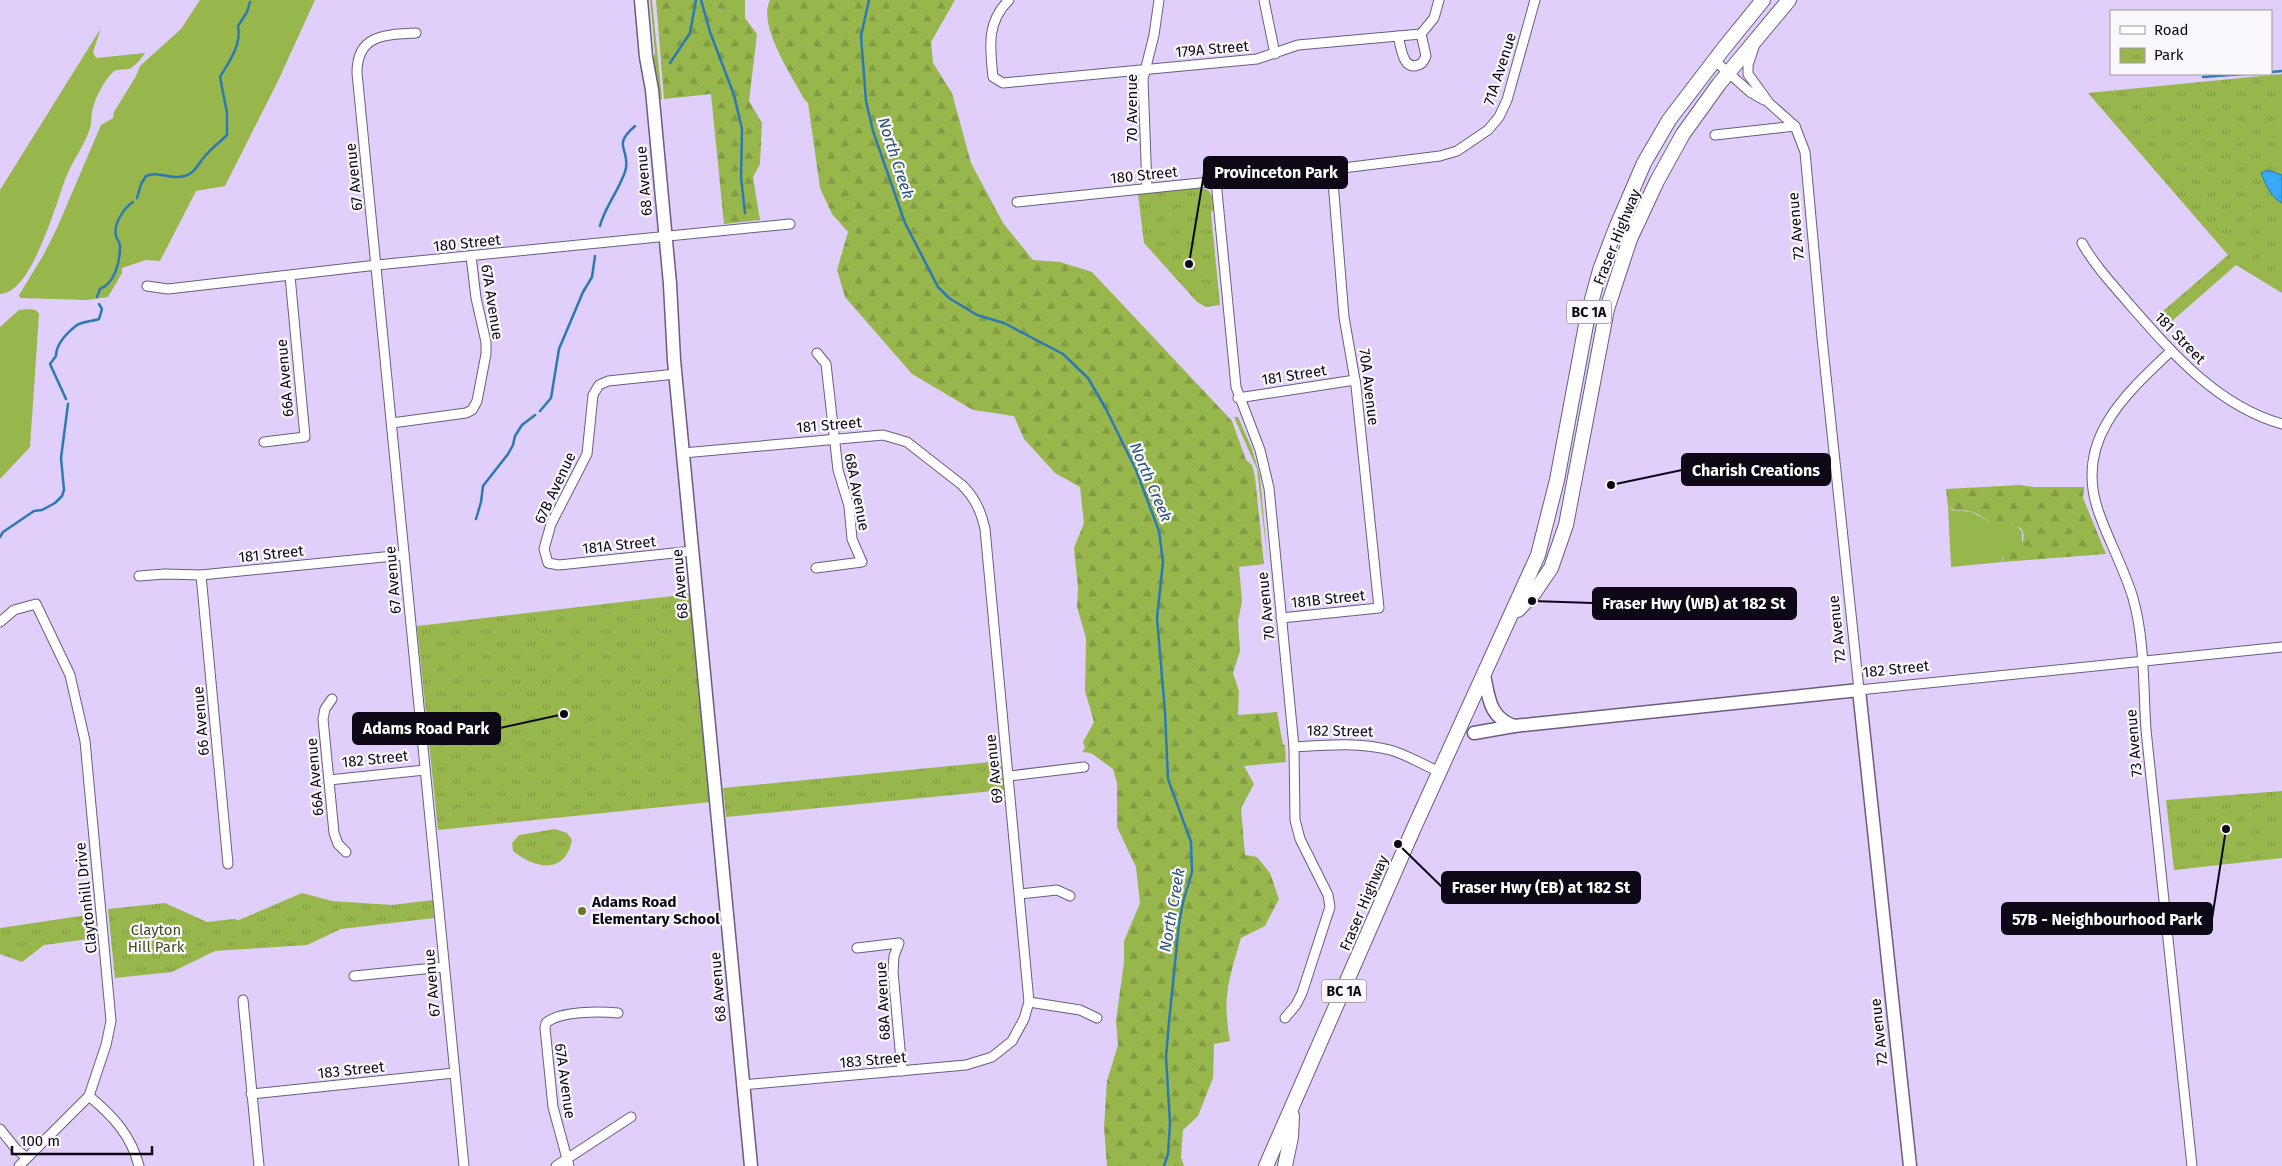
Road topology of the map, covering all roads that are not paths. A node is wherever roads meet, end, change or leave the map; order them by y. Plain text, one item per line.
1 (641, 0) edge
2 (1009, 0) edge
3 (1159, 0) edge
4 (1264, 0) edge
5 (1439, 0) edge
6 (1535, 0) edge
7 (1763, 0) edge
8 (1789, 0) edge
9 (416, 33) dead end
10 (1421, 34) junction
11 (1398, 36) junction
12 (1756, 40) junction
13 (1275, 54) junction
14 (1714, 60) junction
15 (1145, 70) junction
16 (1728, 72) junction
17 (1768, 103) junction
18 (1795, 126) junction
19 (1715, 135) dead end
20 (1422, 158) joint
21 (1332, 169) junction
22 (1216, 181) junction
23 (1147, 188) junction
24 (1017, 202) dead end
25 (790, 224) dead end
26 (666, 237) junction
27 (2082, 243) dead end
28 (471, 256) junction
29 (377, 266) junction
30 (290, 276) junction
31 (148, 286) dead end
32 (2171, 351) junction
33 (818, 353) dead end
34 (676, 374) junction
35 (1355, 380) junction
36 (1238, 398) junction
37 (392, 423) junction
38 (2282, 424) edge
39 (834, 438) junction
40 (264, 442) dead end
41 (683, 453) junction
42 (962, 485) joint
43 (694, 551) junction
44 (404, 555) junction
45 (548, 563) joint
46 (816, 568) dead end
47 (201, 575) junction
48 (140, 576) dead end
49 (1379, 608) joint
50 (1281, 618) junction
51 (0, 622) edge
52 (1506, 627) junction
53 (2282, 647) edge
54 (2142, 661) junction
55 (1484, 675) junction
56 (1859, 690) junction
57 (332, 699) dead end
58 (1514, 726) junction
59 (1474, 733) dead end
60 (1294, 747) junction
61 (1084, 767) dead end
62 (425, 770) junction
63 (1440, 772) junction
64 (1009, 776) junction
65 (329, 780) junction
66 (346, 852) dead end
67 (228, 864) dead end
68 (1020, 894) junction
69 (1070, 896) dead end
70 (857, 948) dead end
71 (444, 966) junction
72 (354, 976) dead end
73 (243, 1000) dead end
74 (1029, 1002) junction
75 (618, 1013) dead end
76 (1096, 1018) dead end
77 (1285, 1018) dead end
78 (1003, 1050) joint
79 (902, 1071) junction
80 (454, 1072) junction
81 (742, 1085) junction
82 (251, 1094) junction
83 (89, 1096) junction
84 (1292, 1110) junction
85 (631, 1117) dead end
86 (0, 1129) edge
87 (26, 1157) junction
88 (568, 1163) edge
89 (1286, 1163) edge
90 (18, 1166) edge
91 (139, 1166) edge
92 (259, 1166) edge
93 (464, 1166) edge
94 (556, 1166) edge
95 (750, 1166) edge
96 (1266, 1166) edge
97 (1910, 1166) edge
98 (2192, 1166) edge

1 - 26 street, 68 Avenue
2 - 15 street, 179A Street
3 - 15 street, 70 Avenue
4 - 13 street
5 - 10 street
6 - 20 street, 71A Avenue
7 - 14 main road, Fraser Highway / BC 1A
8 - 12 main road, Fraser Highway / BC 1A
9 - 29 street, 67 Avenue
10 - 11 street, 179A Street
10 - 11 street
11 - 13 street, 179A Street
12 - 16 main road, Fraser Highway / BC 1A
12 - 17 street, 72 Avenue
13 - 15 street, 179A Street
14 - 16 street, 72 Avenue
14 - 52 main road, Fraser Highway / BC 1A
15 - 23 street, 70 Avenue
16 - 17 street, 72 Avenue
16 - 52 main road, Fraser Highway / BC 1A
17 - 18 street, 72 Avenue
18 - 19 street
18 - 56 street, 72 Avenue
20 - 21 street, 180 Street
21 - 22 street, 180 Street
21 - 35 street, 70A Avenue
22 - 23 street, 180 Street
22 - 36 street, 70 Avenue
23 - 24 street, 180 Street
25 - 26 street, 180 Street
26 - 28 street, 180 Street
26 - 34 street, 68 Avenue
27 - 32 street, 181 Street
28 - 29 street, 180 Street
28 - 37 street, 67A Avenue
29 - 30 street, 180 Street
29 - 37 street, 67 Avenue
30 - 31 street, 180 Street
30 - 40 street, 66A Avenue
32 - 38 street, 181 Street
32 - 54 street, 73 Avenue
33 - 39 street, 68A Avenue
34 - 41 street, 68 Avenue
34 - 45 street, 67B Avenue
35 - 36 street, 181 Street
35 - 49 street, 70A Avenue
36 - 50 street, 70 Avenue
37 - 44 street, 67 Avenue
39 - 41 street, 181 Street
39 - 42 street, 181 Street
39 - 46 street, 68A Avenue
41 - 43 street, 68 Avenue
42 - 64 street, 69 Avenue
43 - 45 street, 181A Street
43 - 81 street, 68 Avenue
44 - 47 street, 181 Street
44 - 62 street, 67 Avenue
47 - 48 street, 181 Street
47 - 67 street, 66 Avenue
49 - 50 street, 181B Street
50 - 60 street, 70 Avenue
51 - 83 street, Claytonhill Drive
52 - 55 main road, Fraser Highway / BC 1A
53 - 54 street, 182 Street
54 - 56 street, 182 Street
54 - 98 street, 73 Avenue
55 - 58 street
55 - 63 main road, Fraser Highway / BC 1A
56 - 58 street, 182 Street
56 - 97 street, 72 Avenue
57 - 65 street, 66A Avenue
58 - 59 street, 182 Street
60 - 63 street, 182 Street
60 - 77 street, 70 Avenue
61 - 64 street
62 - 65 street, 182 Street
62 - 71 street, 67 Avenue
63 - 84 main road, Fraser Highway / BC 1A
64 - 68 street, 69 Avenue
65 - 66 street, 66A Avenue
68 - 69 street
68 - 74 street, 69 Avenue
70 - 79 street, 68A Avenue
71 - 72 street
71 - 80 street, 67 Avenue
73 - 82 street
74 - 76 street
74 - 78 street, 69 Avenue
75 - 88 street, 67A Avenue
78 - 79 street, 183 Street
79 - 81 street, 183 Street
80 - 82 street, 183 Street
80 - 93 street, 67 Avenue
81 - 95 street, 68 Avenue
82 - 92 street
83 - 87 street, Claytonhill Drive
83 - 91 street
84 - 89 main road, Fraser Highway
84 - 96 main road, Fraser Highway / BC 1A
85 - 88 street
86 - 87 street
87 - 90 street, Claytonhill Drive
88 - 94 street

